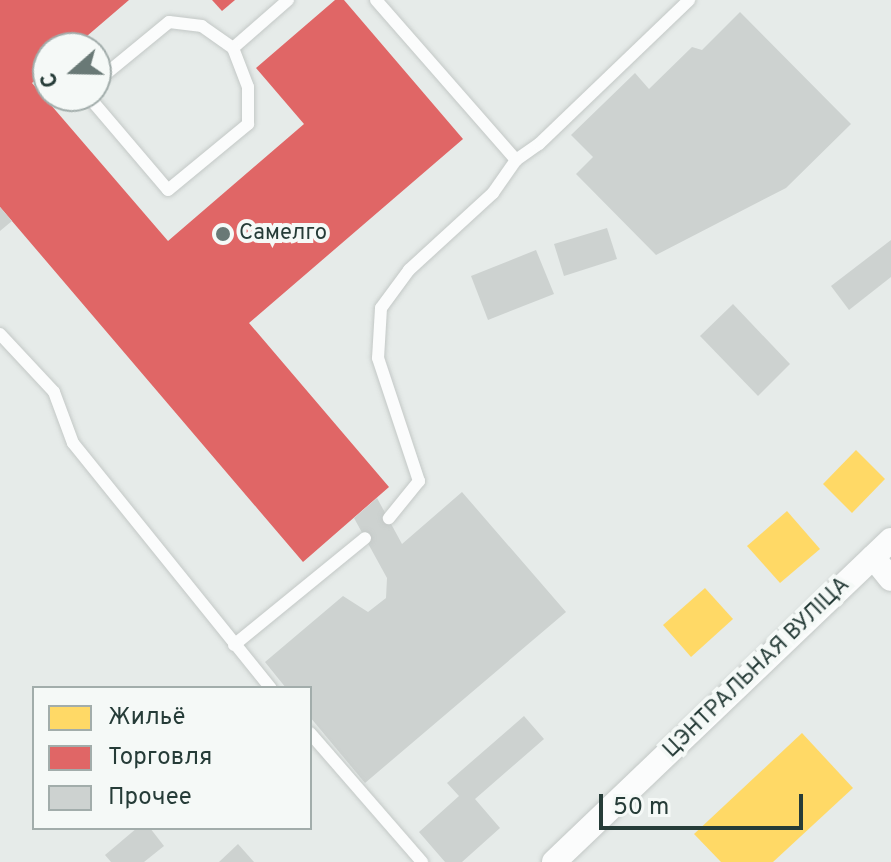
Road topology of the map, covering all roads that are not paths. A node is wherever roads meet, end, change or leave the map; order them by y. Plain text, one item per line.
1 (288, 0) edge
2 (376, 0) edge
3 (689, 0) edge
4 (233, 48) junction
5 (112, 69) edge
6 (102, 112) edge
7 (516, 160) junction
8 (0, 334) edge
9 (389, 518) dead end
10 (365, 538) dead end
11 (891, 540) edge
12 (873, 557) junction
13 (891, 579) edge
14 (234, 645) junction
15 (269, 686) edge
16 (312, 735) edge
17 (422, 862) edge
18 (554, 862) edge

1 - 4 lane
2 - 7 lane
3 - 7 lane
4 - 5 lane
4 - 6 lane
7 - 9 lane
8 - 14 lane
10 - 14 lane
11 - 12 street, ЦЭНТРАЛЬНАЯ ВУЛІЦА
12 - 13 street
12 - 18 street, ЦЭНТРАЛЬНАЯ ВУЛІЦА
14 - 15 lane
16 - 17 lane

